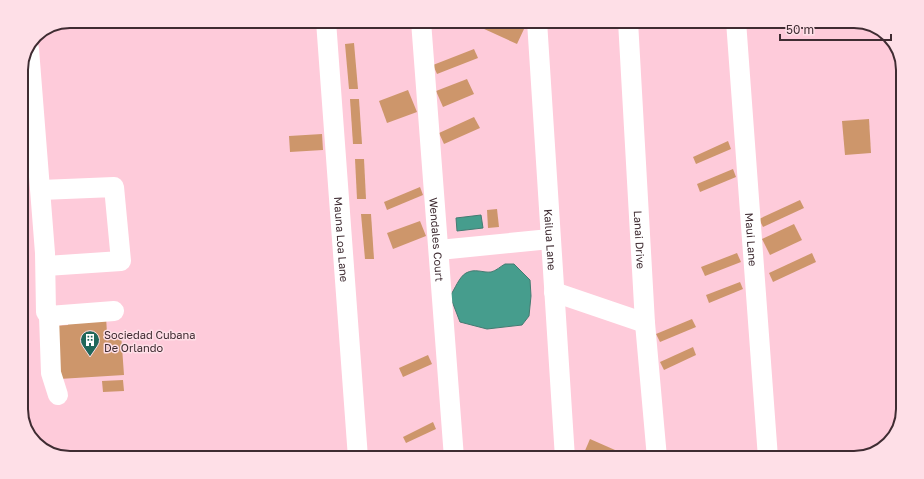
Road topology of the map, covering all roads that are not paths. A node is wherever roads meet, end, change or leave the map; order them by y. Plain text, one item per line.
1 (327, 28) edge
2 (423, 28) edge
3 (537, 28) edge
4 (628, 28) edge
5 (737, 28) edge
6 (30, 57) edge
7 (41, 190) junction
8 (550, 239) junction
9 (439, 250) junction
10 (46, 266) junction
11 (554, 292) junction
12 (114, 311) dead end
13 (49, 316) junction
14 (646, 323) junction
15 (58, 395) dead end
16 (357, 451) edge
17 (453, 451) edge
18 (565, 451) edge
19 (656, 451) edge
20 (767, 451) edge

1 - 16 street, Mauna Loa Lane
2 - 9 street, Wendales Court
3 - 8 street, Kailua Lane
4 - 14 street, Lanai Drive
5 - 20 street, Maui Lane
6 - 7 street
7 - 10 street
7 - 10 street
8 - 9 street
8 - 11 street, Kailua Lane
9 - 17 street, Wendales Court
10 - 13 street
11 - 14 street
11 - 18 street, Kailua Lane
12 - 13 street
13 - 15 street
14 - 19 street, Lanai Drive

